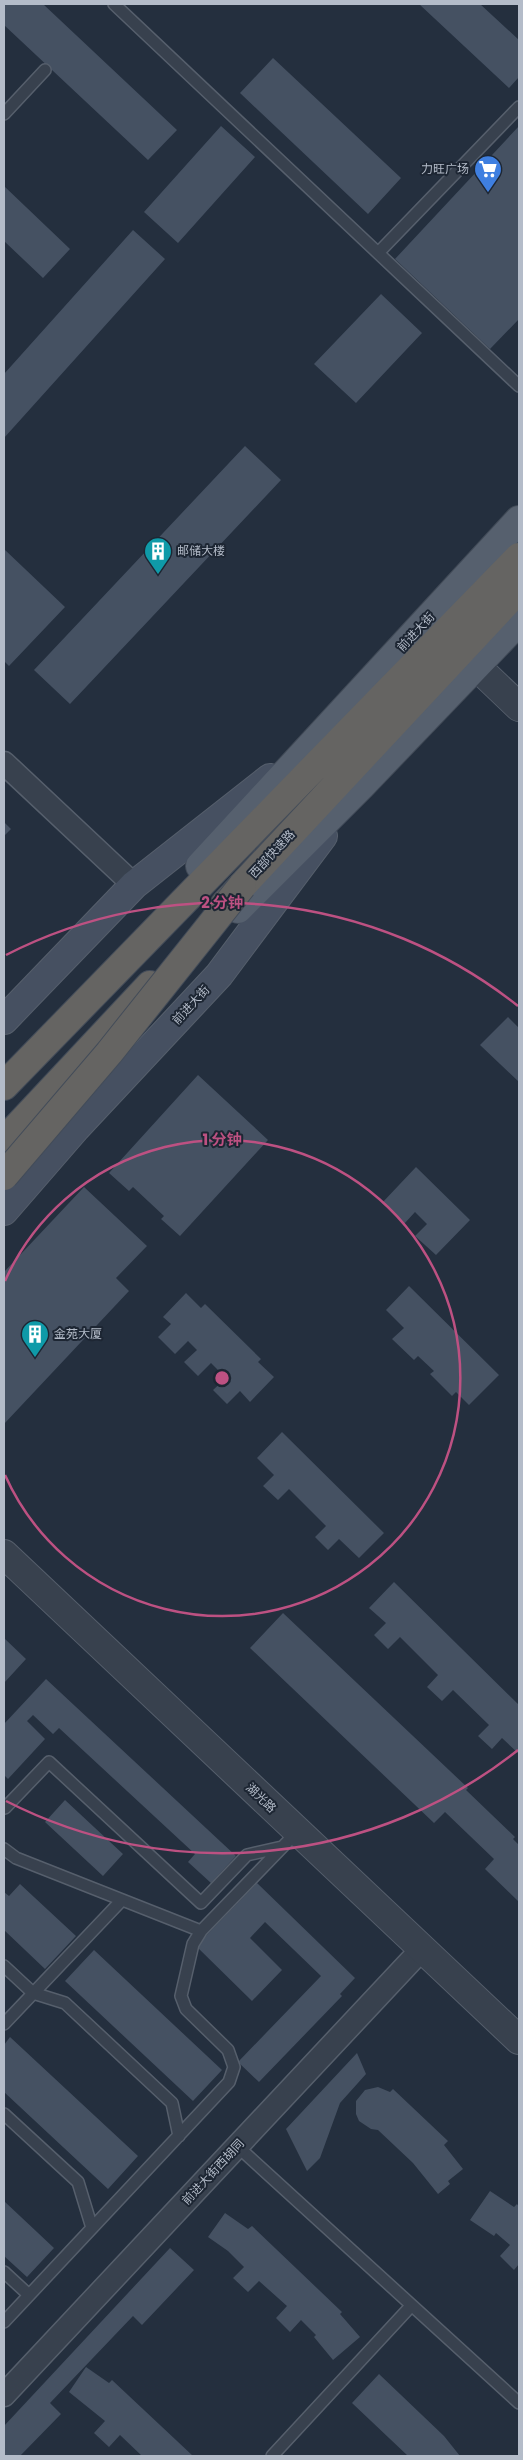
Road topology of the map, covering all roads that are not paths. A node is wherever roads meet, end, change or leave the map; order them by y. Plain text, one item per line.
1 (114, 4) edge
2 (45, 70) dead end
3 (519, 107) edge
4 (4, 114) edge
5 (379, 252) junction
6 (519, 386) edge
7 (519, 520) edge
8 (519, 557) edge
9 (519, 589) edge
10 (519, 621) edge
11 (476, 666) junction
12 (519, 707) edge
13 (312, 744) junction
14 (4, 763) edge
15 (361, 786) junction
16 (134, 885) junction
17 (242, 886) junction
18 (4, 1020) edge
19 (4, 1073) edge
20 (4, 1086) edge
21 (4, 1141) edge
22 (4, 1154) edge
23 (4, 1176) edge
24 (4, 1211) edge
25 (4, 1554) edge
26 (5, 1808) edge
27 (289, 1840) junction
28 (4, 1849) edge
29 (121, 1901) junction
30 (201, 1931) junction
31 (422, 1949) junction
32 (4, 1966) edge
33 (33, 1993) junction
34 (4, 2024) edge
35 (519, 2040) edge
36 (4, 2114) edge
37 (179, 2136) junction
38 (237, 2146) junction
39 (92, 2228) junction
40 (4, 2272) edge
41 (29, 2295) junction
42 (411, 2306) junction
43 (4, 2322) edge
44 (4, 2395) edge
45 (519, 2403) edge
46 (272, 2456) edge

1 - 5 lane
2 - 4 lane
3 - 5 lane
5 - 6 lane
7 - 13 main road, 前进大街
8 - 20 highway
9 - 17 highway, 西部快速路
10 - 11 main road, 前进大街
11 - 12 street
11 - 15 main road, 前进大街
13 - 16 main road, 前进大街
13 - 19 main road, 前进大街
14 - 16 street
15 - 22 main road, 前进大街
15 - 24 main road, 前进大街
16 - 18 main road, 前进大街
17 - 21 highway, 西部快速路, bridge
17 - 23 highway, bridge
25 - 27 street, 湖光路
26 - 27 lane
27 - 30 lane
27 - 31 street, 湖光路
28 - 29 lane
29 - 30 lane
29 - 33 lane
30 - 37 lane
31 - 35 street, 湖光路
31 - 38 street, 前进大街西胡同
32 - 33 lane
33 - 34 lane
33 - 37 lane
36 - 39 lane
37 - 39 lane
38 - 42 lane
38 - 44 street, 前进大街西胡同
39 - 41 lane
40 - 41 lane
41 - 43 lane
42 - 45 lane
42 - 46 lane

